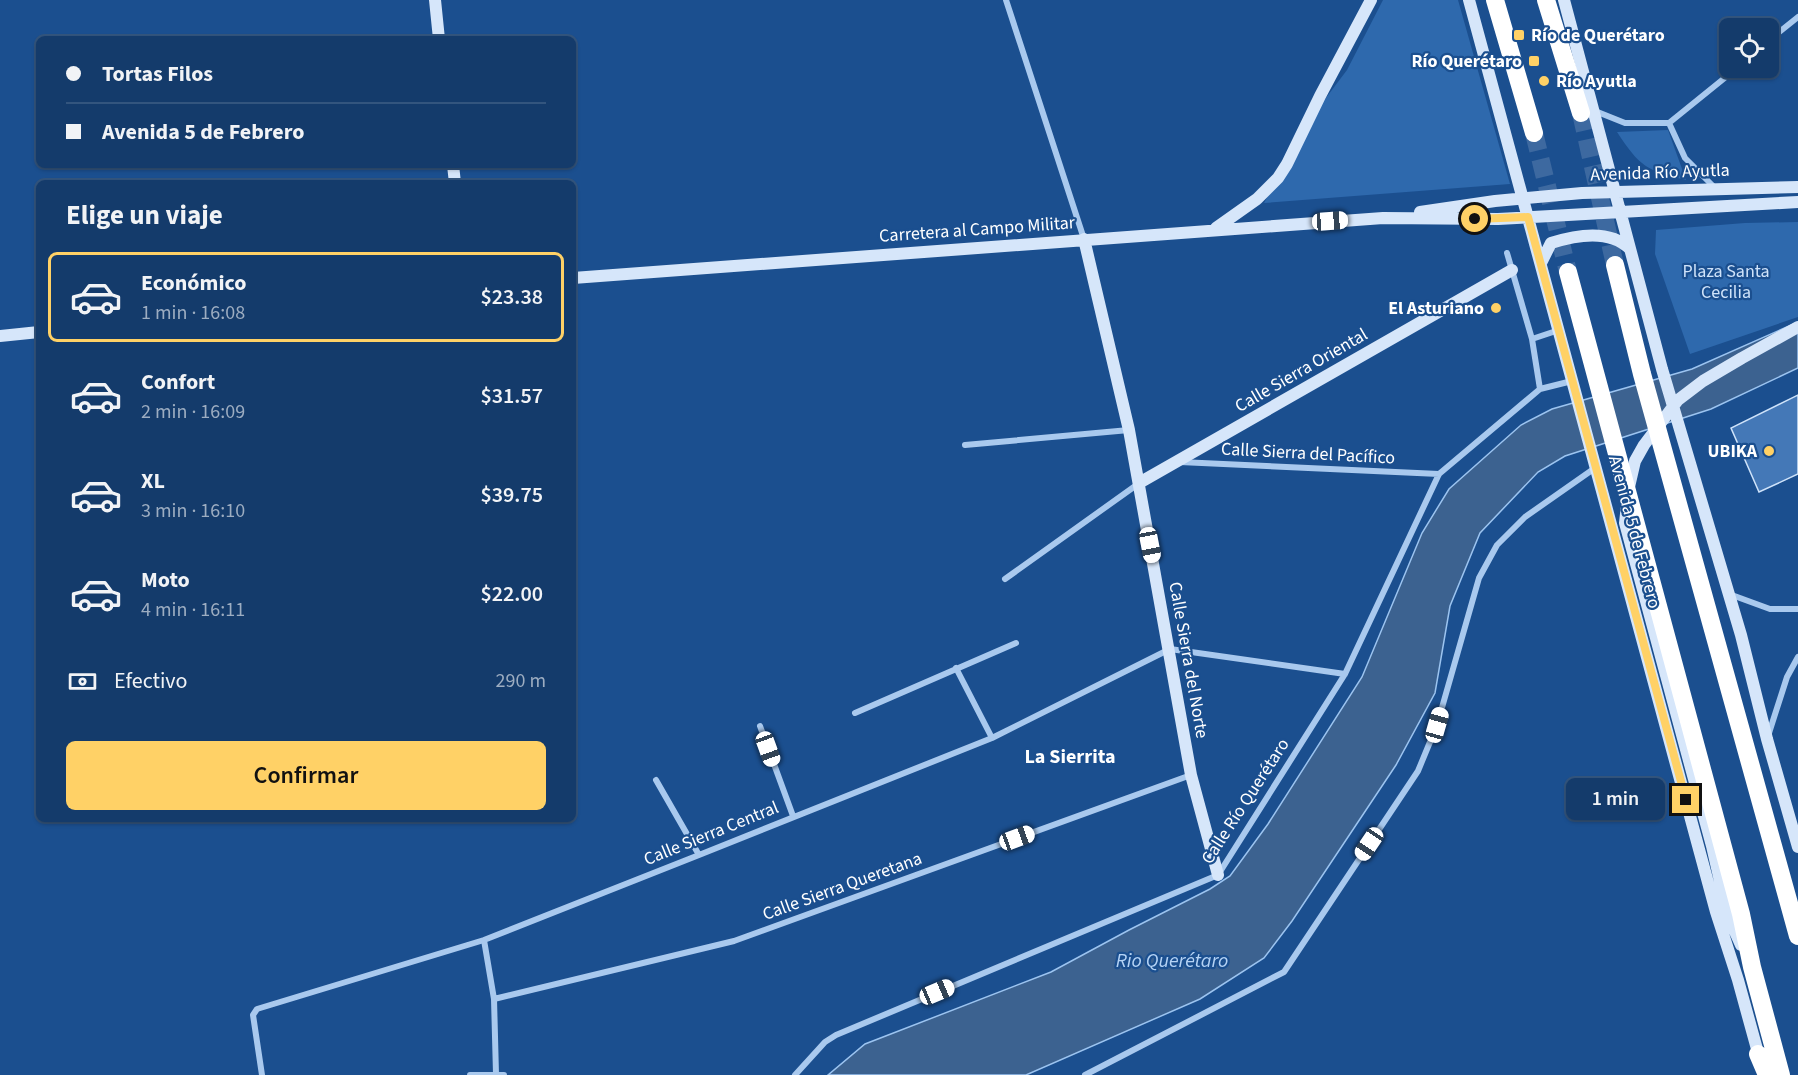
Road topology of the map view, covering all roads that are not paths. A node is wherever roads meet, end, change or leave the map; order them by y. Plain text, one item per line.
1 (435, 0) edge
2 (1006, 0) edge
3 (1371, 0) edge
4 (1469, 0) edge
5 (1495, 0) edge
6 (1546, 0) edge
7 (1564, 0) edge
8 (1798, 17) edge
9 (1779, 32) edge
10 (439, 36) edge
11 (1725, 78) edge
12 (1587, 112) junction
13 (1669, 123) junction
14 (1534, 133) tunnel mouth
15 (1798, 187) edge
16 (1714, 188) junction
17 (1615, 191) junction
18 (1523, 198) junction
19 (1798, 202) edge
20 (1620, 213) junction
21 (1528, 217) junction
22 (1383, 218) junction
23 (1213, 229) junction
24 (1084, 239) junction
25 (1631, 250) junction
26 (1507, 253) dead end
27 (1541, 263) junction
28 (1615, 265) tunnel mouth
29 (1512, 270) junction
30 (1568, 272) tunnel mouth
31 (576, 278) edge
32 (1798, 327) edge
33 (1558, 330) junction
34 (36, 332) edge
35 (0, 336) edge
36 (1532, 339) junction
37 (1572, 381) junction
38 (1540, 389) junction
39 (1129, 430) junction
40 (965, 446) dead end
41 (1177, 462) junction
42 (1596, 468) junction
43 (1439, 474) junction
44 (1139, 483) junction
45 (1005, 579) dead end
46 (1728, 594) junction
47 (1798, 609) edge
48 (1016, 643) dead end
49 (1170, 649) junction
50 (1798, 657) edge
51 (956, 668) junction
52 (1345, 674) junction
53 (855, 713) dead end
54 (760, 726) dead end
55 (992, 738) junction
56 (1767, 740) junction
57 (1191, 775) junction
58 (656, 780) dead end
59 (793, 816) junction
60 (1798, 847) edge
61 (699, 855) junction
62 (1218, 875) junction
63 (1798, 936) edge
64 (484, 939) junction
65 (1752, 968) junction
66 (494, 999) junction
67 (1758, 1054) joint
68 (496, 1074) edge
69 (262, 1075) edge
70 (470, 1075) edge
71 (504, 1075) edge
72 (795, 1075) edge
73 (1085, 1075) edge
74 (1766, 1075) edge
75 (1781, 1075) edge

1 - 10 main road
2 - 24 street
3 - 23 main road
4 - 18 main road, Avenida 5 de Febrero
5 - 14 highway
6 - 12 highway
7 - 12 main road
8 - 9 street
11 - 13 street
12 - 13 street
12 - 17 main road
13 - 16 street
15 - 16 main road, Avenida Río Ayutla
16 - 17 main road, Avenida Río Ayutla
17 - 18 main road, Avenida Río Ayutla
17 - 20 main road
18 - 21 main road, Avenida 5 de Febrero
18 - 22 main road, Carretera al Campo Militar
19 - 20 main road, Avenida Río Ayutla
20 - 21 main road, Avenida Río Ayutla
20 - 25 main road
21 - 22 main road, Carretera al Campo Militar
21 - 27 main road, Avenida 5 de Febrero
22 - 23 main road, Carretera al Campo Militar
23 - 24 main road, Carretera al Campo Militar
24 - 31 main road, Carretera al Campo Militar
24 - 39 main road, Calle Sierra del Norte
25 - 27 main road
25 - 46 main road
26 - 29 street
27 - 33 main road, Avenida 5 de Febrero
28 - 63 highway
29 - 36 street
29 - 41 main road, Calle Sierra Oriental
30 - 65 highway, Avenida 5 de Febrero
32 - 65 main road
33 - 36 street
33 - 37 main road, Avenida 5 de Febrero
34 - 35 main road
36 - 38 street
37 - 38 street, Calle Río Querétaro
37 - 42 main road, Avenida 5 de Febrero
38 - 43 street, Calle Río Querétaro
39 - 40 street
39 - 44 main road, Calle Sierra del Norte
41 - 43 street, Calle Sierra del Pacífico
41 - 44 main road, Calle Sierra Oriental
42 - 67 main road, Avenida 5 de Febrero
42 - 73 street
43 - 52 street, Calle Río Querétaro
44 - 45 street
44 - 49 main road, Calle Sierra del Norte
46 - 47 street
46 - 56 main road
48 - 51 street
49 - 52 street
49 - 55 street, Calle Sierra Central
49 - 57 main road, Calle Sierra del Norte
50 - 56 street
51 - 53 street
51 - 55 street
52 - 62 street, Calle Río Querétaro
54 - 59 street
55 - 59 street, Calle Sierra Central
56 - 60 main road
57 - 62 main road, Calle Sierra del Norte
57 - 66 street, Calle Sierra Queretana
58 - 61 street
59 - 61 street, Calle Sierra Central
61 - 64 street, Calle Sierra Central
62 - 72 street, Calle Río Querétaro
64 - 66 street
64 - 69 street, Calle Sierra Central
65 - 75 highway, Avenida 5 de Febrero
66 - 68 street
67 - 74 highway
68 - 70 street
68 - 71 street

